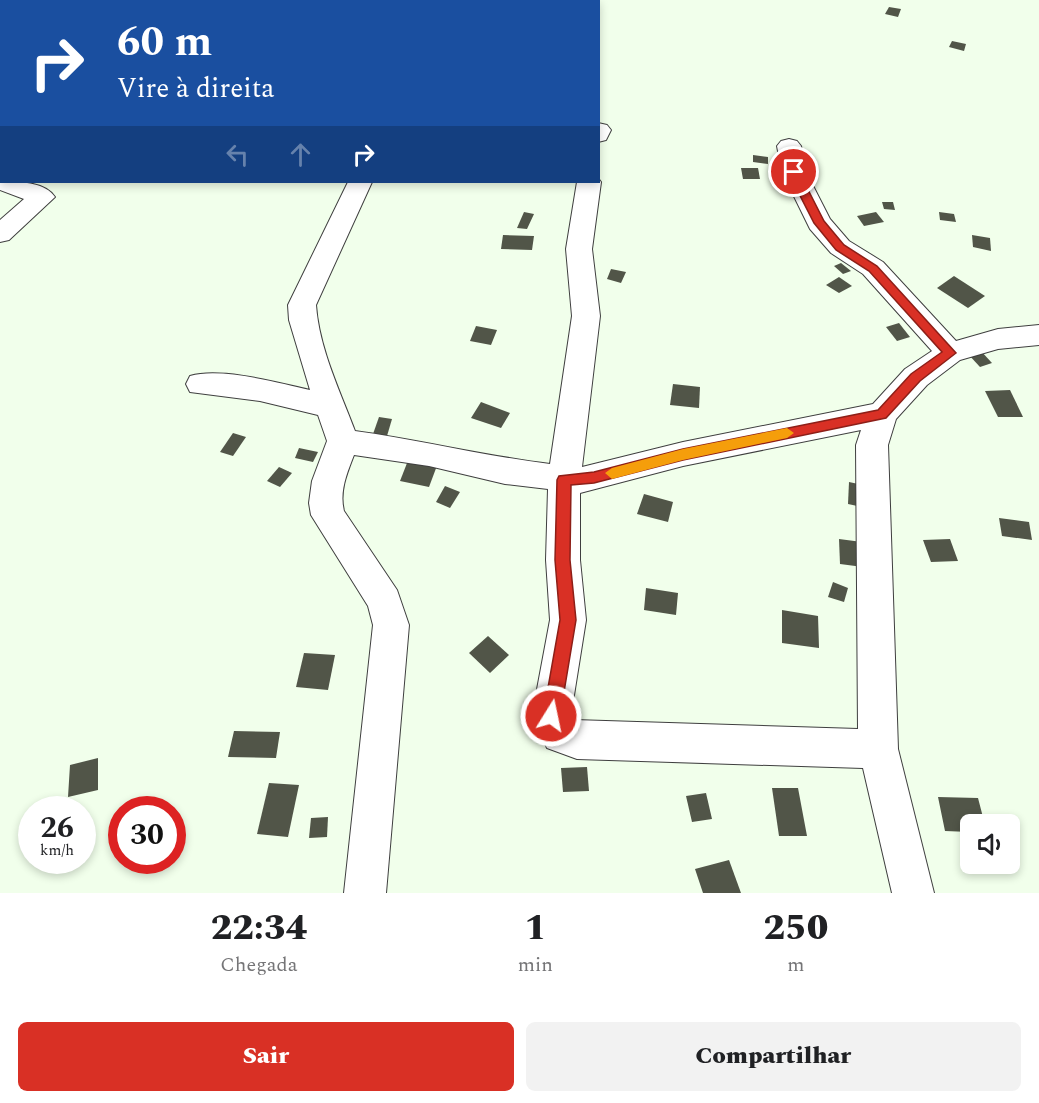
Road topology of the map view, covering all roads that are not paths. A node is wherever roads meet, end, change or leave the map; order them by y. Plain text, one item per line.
1 (789, 146) dead end
2 (7, 183) edge
3 (62, 183) edge
4 (360, 183) edge
5 (590, 183) edge
6 (42, 197) junction
7 (0, 234) edge
8 (1039, 335) edge
9 (950, 353) junction
10 (201, 384) dead end
11 (330, 406) junction
12 (882, 414) junction
13 (343, 441) junction
14 (564, 480) junction
15 (878, 749) junction
16 (365, 893) edge
17 (913, 893) edge

1 - 9 street
2 - 6 street
3 - 6 street
4 - 11 street
5 - 14 street
6 - 7 street
8 - 9 street
9 - 12 street
10 - 11 street
11 - 13 street
12 - 14 street
12 - 15 street
13 - 14 street
13 - 16 street
14 - 15 street
15 - 17 street

